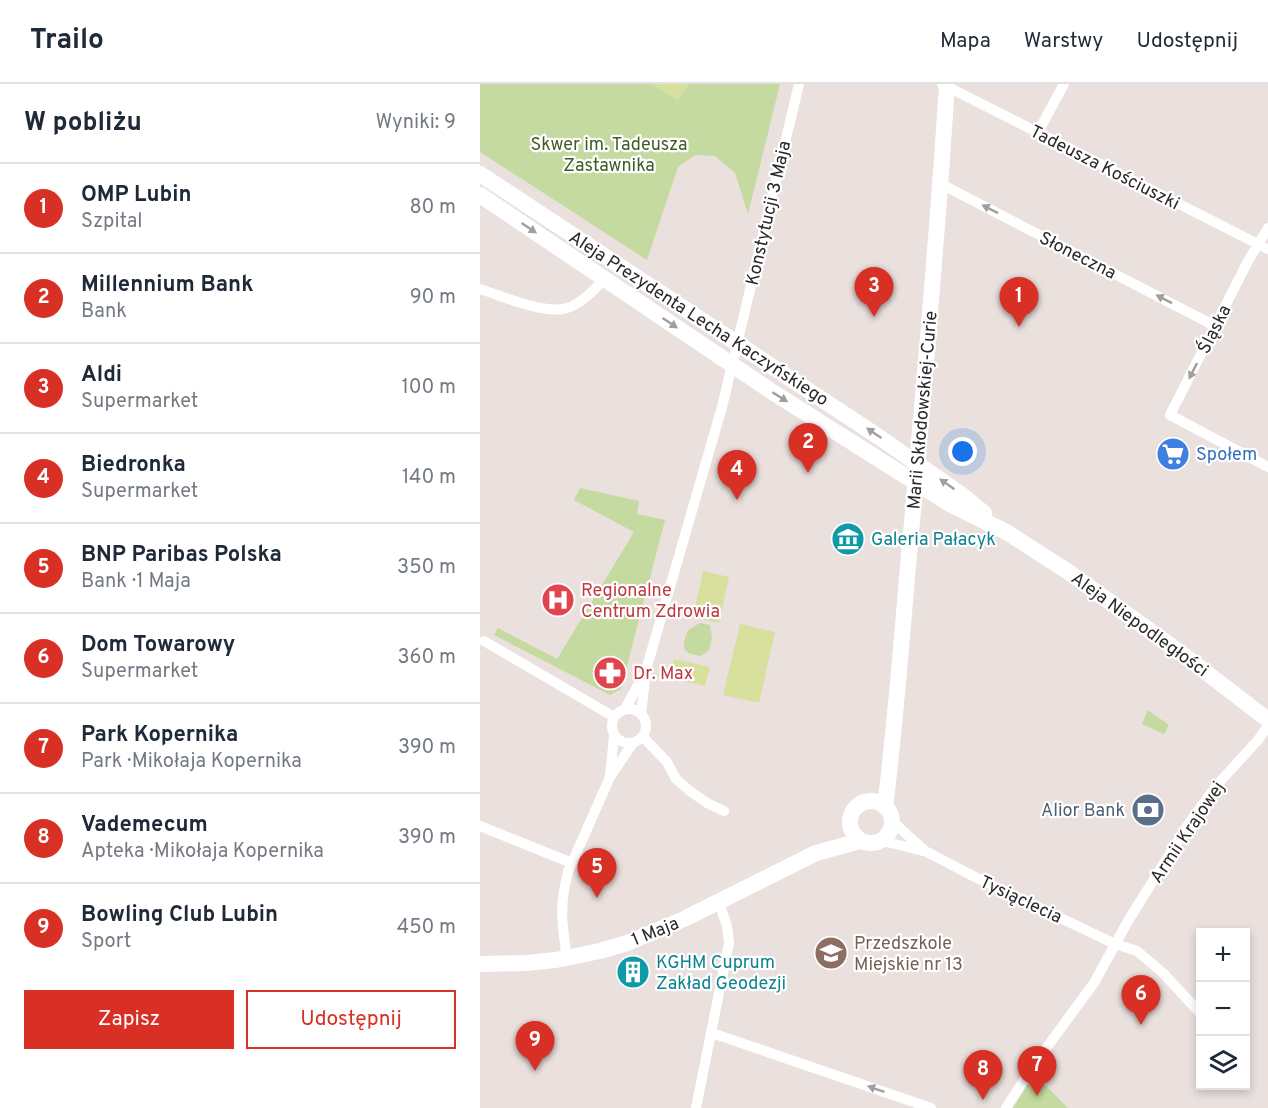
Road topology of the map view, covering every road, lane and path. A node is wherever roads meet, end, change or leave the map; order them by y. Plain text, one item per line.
1 (799, 84) edge
2 (1064, 84) edge
3 (946, 85) edge
4 (1038, 132) junction
5 (480, 174) edge
6 (941, 184) junction
7 (480, 195) edge
8 (1268, 228) edge
9 (1263, 247) edge
10 (605, 278) junction
11 (480, 289) edge
12 (1215, 326) junction
13 (737, 343) junction
14 (732, 364) junction
15 (918, 464) junction
16 (1268, 467) edge
17 (916, 483) junction
18 (1008, 533) junction
19 (484, 642) dead end
20 (646, 670) junction
21 (625, 709) junction
22 (641, 714) junction
23 (614, 717) junction
24 (1268, 720) edge
25 (1268, 726) edge
26 (614, 736) junction
27 (638, 740) junction
28 (610, 777) junction
29 (877, 804) junction
30 (724, 811) dead end
31 (893, 822) junction
32 (850, 824) junction
33 (480, 826) edge
34 (860, 841) junction
35 (883, 841) junction
36 (927, 852) junction
37 (816, 853) junction
38 (572, 863) junction
39 (719, 902) junction
40 (1115, 944) junction
41 (567, 958) junction
42 (480, 964) edge
43 (1196, 1010) edge
44 (712, 1033) junction
45 (696, 1108) edge
46 (931, 1108) edge
47 (1006, 1108) edge

1 - 13 street, Konstytucji 3 Maja
2 - 4 street
3 - 4 street, Tadeusza Kościuszki
3 - 6 main road, Marii Skłodowskiej-Curie
4 - 9 street, Tadeusza Kościuszki
5 - 13 main road, Aleja Prezydenta Lecha Kaczyńskiego
12 -> 6 street, Słoneczna
6 - 15 main road, Marii Skłodowskiej-Curie
7 -> 10 main road, Aleja Prezydenta Lecha Kaczyńskiego
8 - 9 street, Śląska
9 - 12 street, Śląska
10 - 11 street
10 -> 14 main road, Aleja Prezydenta Lecha Kaczyńskiego
12 -> 16 street, Śląska
13 - 14 street, Konstytucji 3 Maja
15 -> 13 main road, Aleja Prezydenta Lecha Kaczyńskiego
14 -> 17 main road, Aleja Prezydenta Lecha Kaczyńskiego
14 - 20 street, Konstytucji 3 Maja
15 - 17 main road, Marii Skłodowskiej-Curie
18 -> 15 main road, Aleja Niepodległości
17 - 18 main road, Aleja Niepodległości
17 - 29 main road, Marii Skłodowskiej-Curie
18 - 24 main road, Aleja Niepodległości
19 - 23 street
20 - 21 street
20 - 22 street
21 - 22 street
21 - 23 street
22 - 27 street
23 - 26 street
25 - 40 street, Armii Krajowej
26 - 27 street
26 - 28 street
27 - 28 street
27 - 30 street
28 - 38 street
29 - 31 main road
29 - 32 main road
31 - 35 main road
31 - 36 street
32 - 34 main road
32 - 37 main road
33 - 38 street
34 - 35 main road
34 - 37 main road
35 - 36 street
36 - 40 street, Tysiąclecia
37 - 39 main road, 1 Maja
38 - 41 street
39 - 41 main road, 1 Maja
39 - 44 street
40 - 43 street, Tysiąclecia
40 - 47 street, Armii Krajowej
41 - 42 main road, 1 Maja
44 - 45 street
46 -> 44 street

